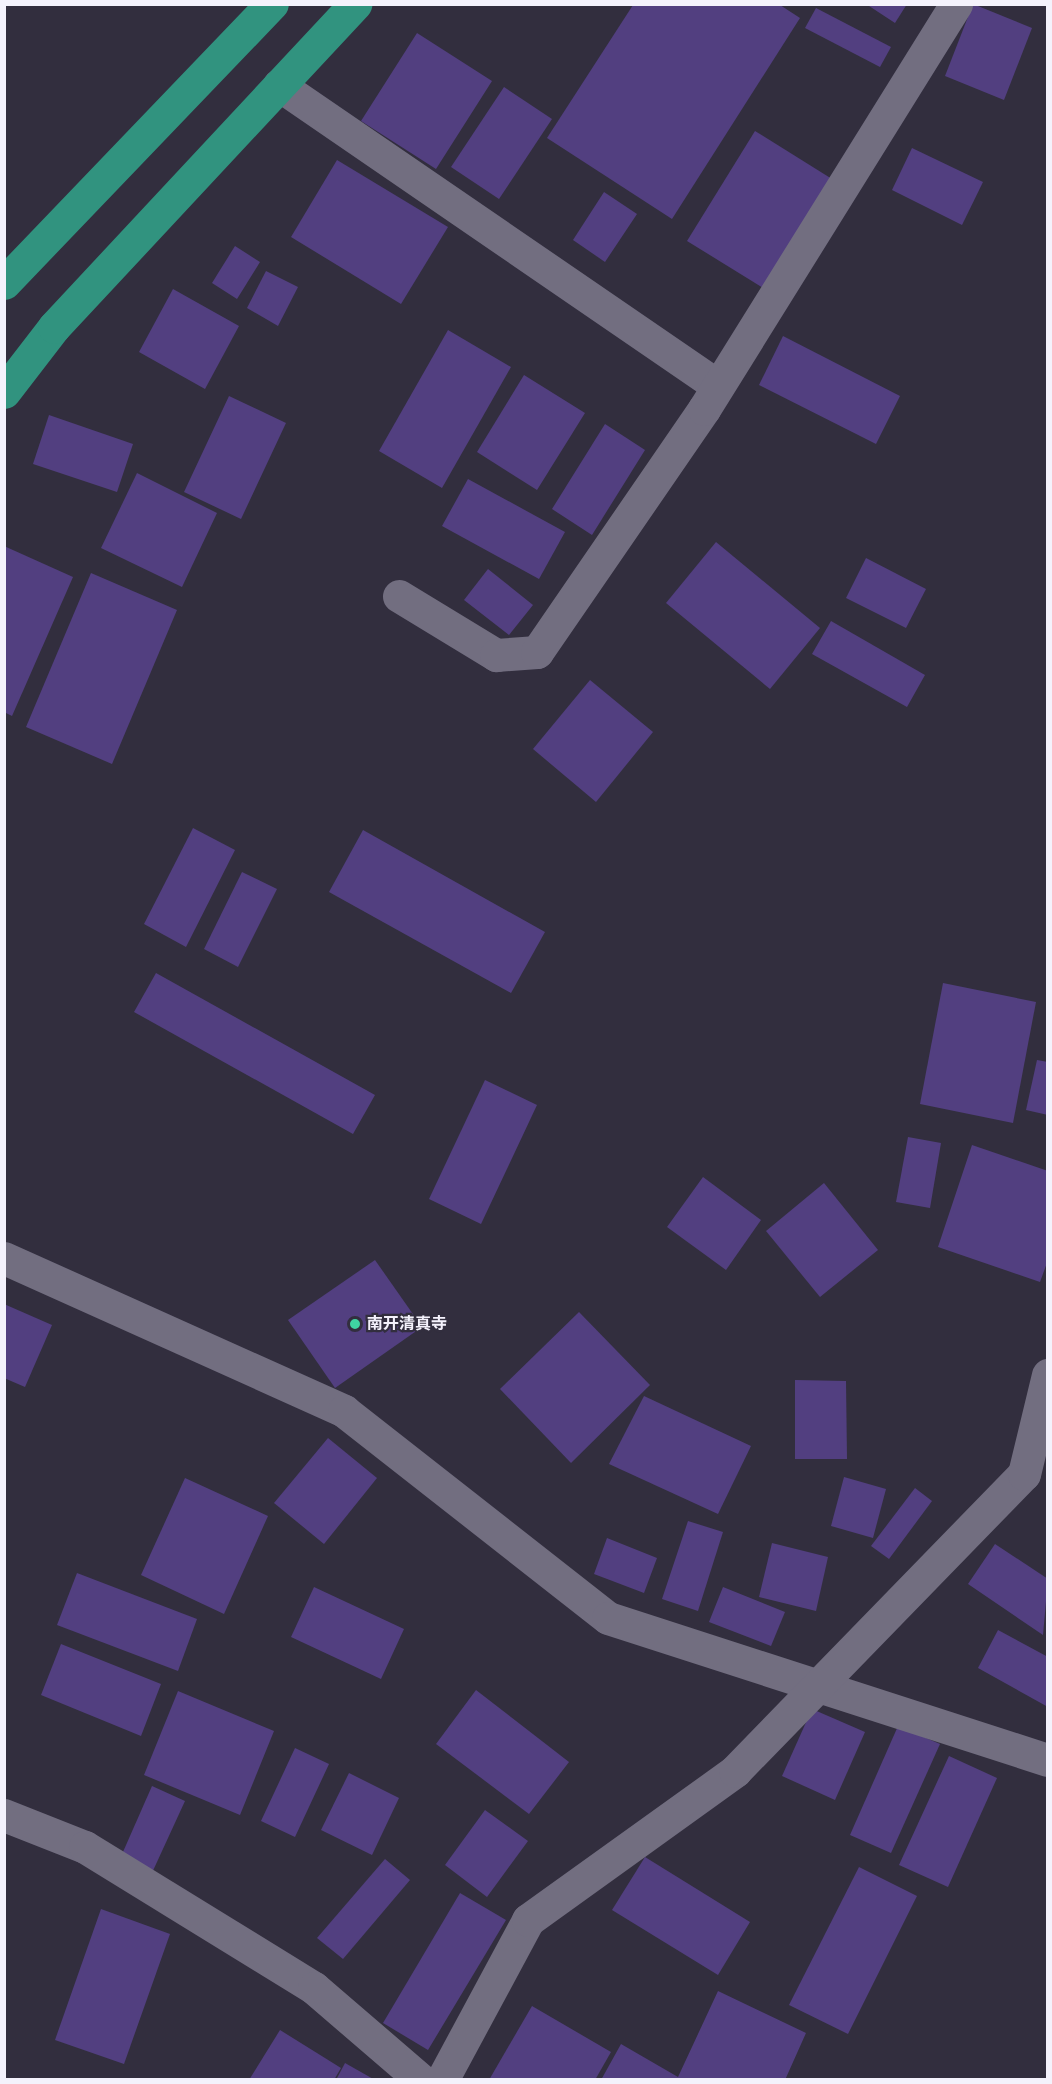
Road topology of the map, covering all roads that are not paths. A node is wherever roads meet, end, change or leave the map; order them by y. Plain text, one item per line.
1 (272, 4) edge
2 (355, 4) edge
3 (956, 4) edge
4 (279, 85) junction
5 (4, 283) edge
6 (718, 386) junction
7 (4, 392) edge
8 (399, 596) dead end
9 (4, 1258) edge
10 (1047, 1375) edge
11 (817, 1686) junction
12 (1047, 1760) edge
13 (4, 1815) edge
14 (421, 2079) edge
15 (441, 2079) edge

1 - 5 main road
2 - 4 main road
3 - 6 street
4 - 6 street
4 - 7 main road
6 - 8 street
9 - 11 street
10 - 11 street
11 - 12 street
11 - 15 street
13 - 14 street

